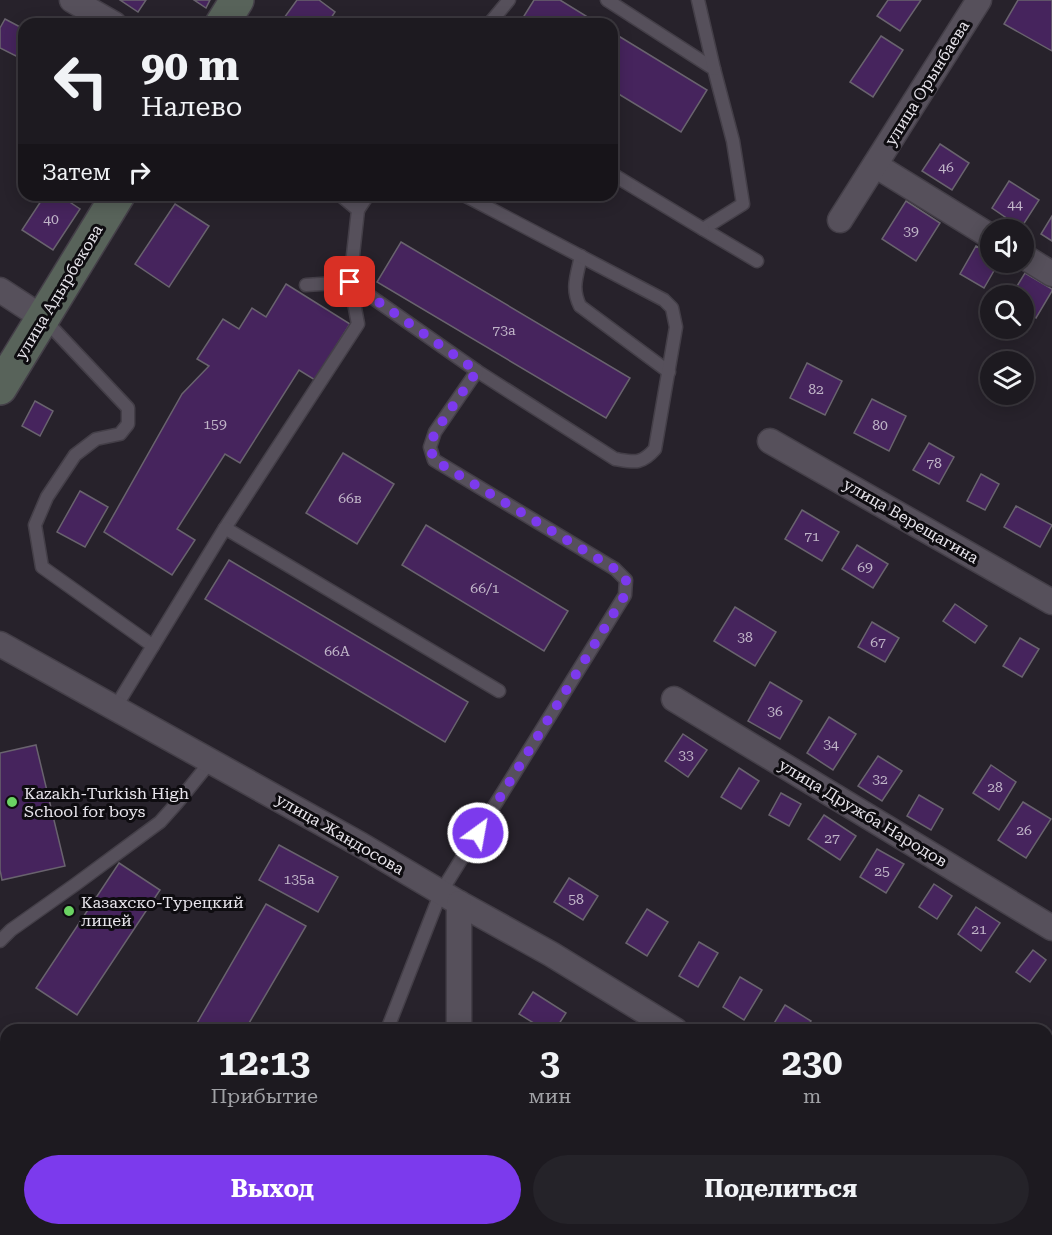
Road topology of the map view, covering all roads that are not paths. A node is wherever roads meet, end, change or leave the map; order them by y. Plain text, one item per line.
1 (72, 0) edge
2 (237, 0) edge
3 (509, 0) edge
4 (607, 0) edge
5 (698, 0) edge
6 (979, 0) edge
7 (104, 18) edge
8 (226, 18) edge
9 (494, 18) edge
10 (714, 69) junction
11 (875, 165) junction
12 (618, 178) edge
13 (114, 201) edge
14 (347, 201) edge
15 (364, 201) edge
16 (476, 201) edge
17 (358, 210) junction
18 (840, 220) dead end
19 (703, 229) junction
20 (980, 230) edge
21 (581, 256) junction
22 (757, 261) dead end
23 (1034, 263) edge
24 (1052, 274) edge
25 (350, 282) junction
26 (306, 285) dead end
27 (0, 290) edge
28 (43, 318) junction
29 (477, 371) junction
30 (669, 372) junction
31 (0, 388) edge
32 (770, 441) dead end
33 (225, 528) junction
34 (1052, 602) edge
35 (0, 644) edge
36 (153, 646) junction
37 (499, 691) dead end
38 (674, 699) dead end
39 (114, 708) junction
40 (211, 761) junction
41 (450, 898) junction
42 (1052, 928) edge
43 (0, 940) edge
44 (390, 1024) edge
45 (459, 1024) edge
46 (665, 1024) edge

1 - 7 street
2 - 8 main road
3 - 9 lane
4 - 10 lane
5 - 10 lane
6 - 11 street, улица Орынбаева
10 - 19 lane
11 - 18 street, улица Орынбаева
11 - 20 street
12 - 19 lane
13 - 28 main road, улица Адырбекова
14 - 17 lane
15 - 17 lane
16 - 21 lane
17 - 25 lane
19 - 22 lane
21 - 30 lane
21 - 30 lane
23 - 24 street
25 - 26 lane
25 - 29 lane
25 - 33 lane
27 - 28 street
28 - 31 main road, улица Адырбекова
28 - 36 lane
29 - 30 lane
29 - 41 lane
32 - 34 street, улица Верещагина
33 - 36 lane
33 - 37 lane
35 - 39 street, улица Жандосова
36 - 39 lane
38 - 42 street, улица Дружба Народов
39 - 40 street, улица Жандосова
40 - 41 street, улица Жандосова
40 - 43 lane
41 - 44 lane
41 - 45 street
41 - 46 street, улица Жандосова

